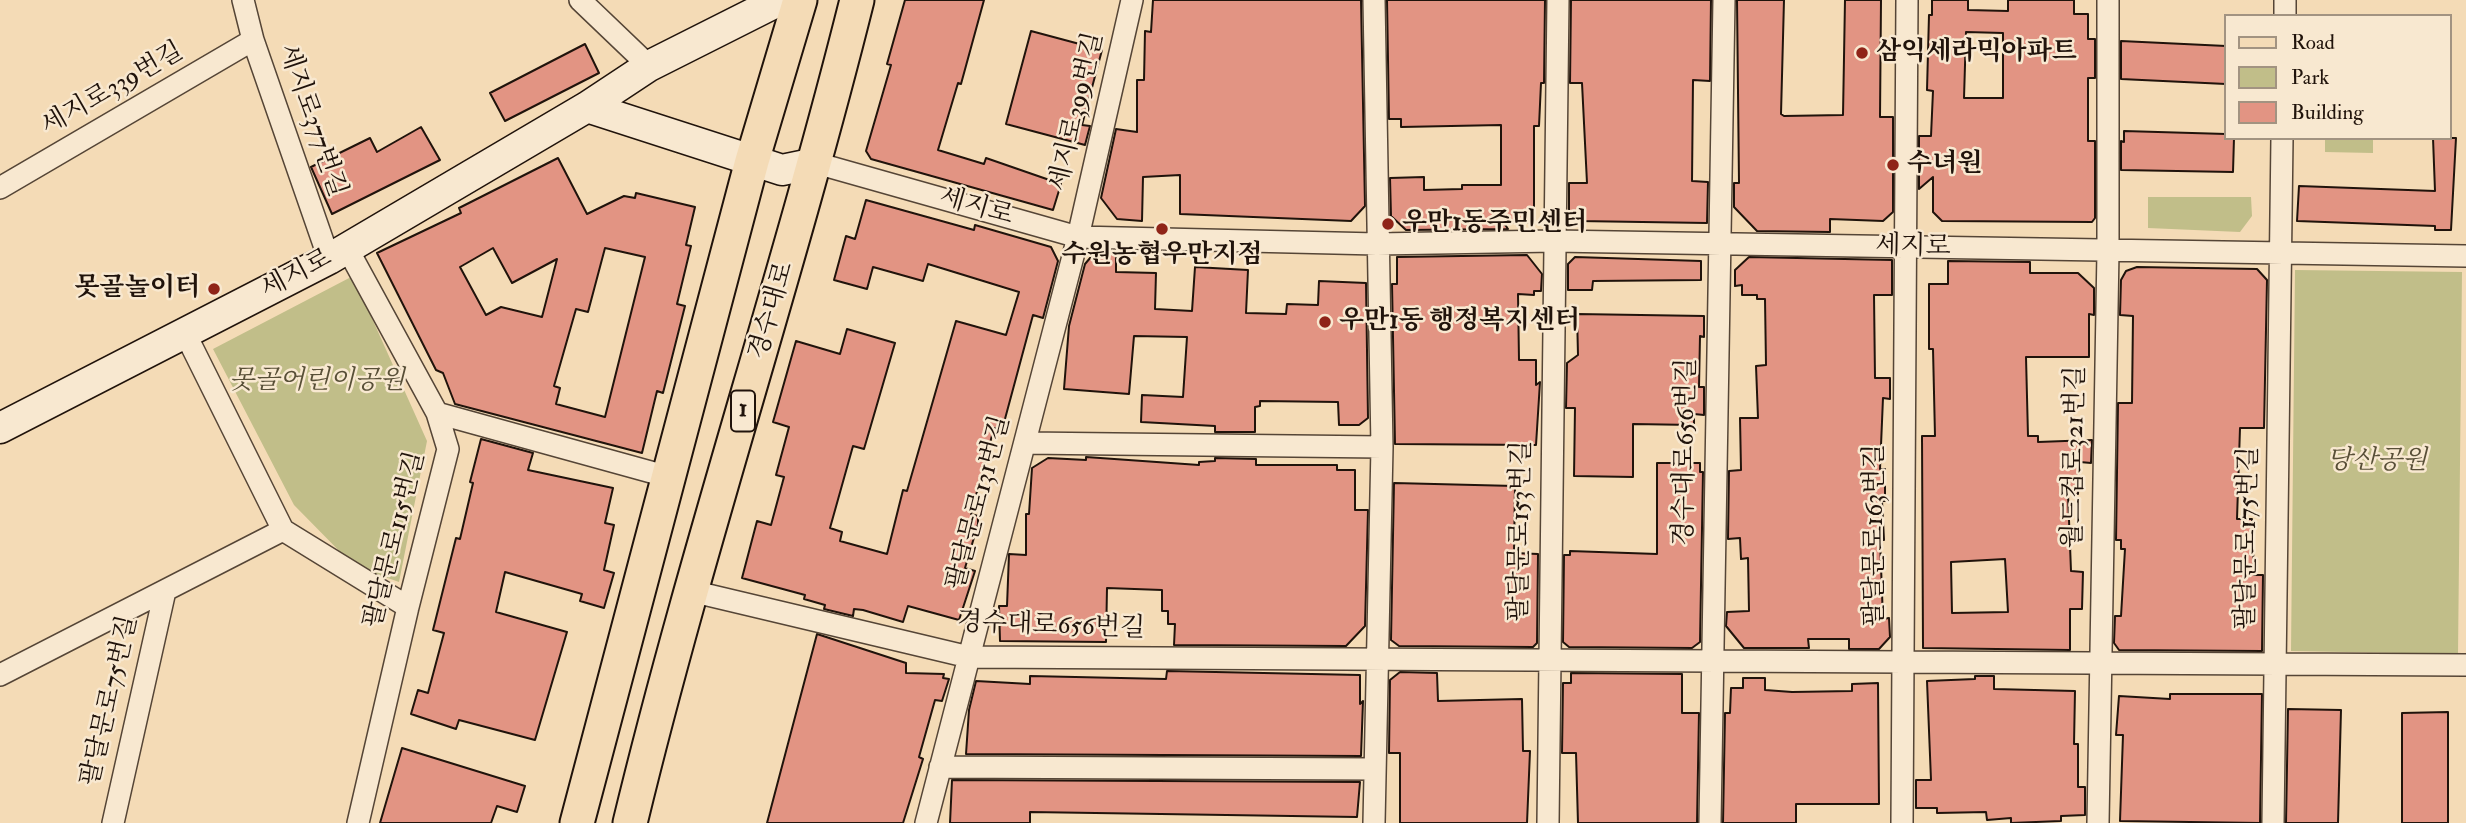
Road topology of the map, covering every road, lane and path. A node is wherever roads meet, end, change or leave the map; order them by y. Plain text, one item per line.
1 (243, 0) edge
2 (580, 0) edge
3 (780, 0) edge
4 (800, 0) edge
5 (857, 0) edge
6 (1132, 0) edge
7 (1374, 0) edge
8 (1558, 0) edge
9 (1724, 0) edge
10 (1907, 0) edge
11 (2108, 0) edge
12 (253, 40) junction
13 (649, 66) junction
14 (587, 107) junction
15 (2282, 140) edge
16 (752, 161) junction
17 (816, 163) junction
18 (0, 188) edge
19 (1078, 237) junction
20 (1554, 241) junction
21 (1377, 244) junction
22 (1718, 244) junction
23 (1906, 248) junction
24 (2108, 251) junction
25 (2280, 253) junction
26 (338, 254) junction
27 (2466, 256) edge
28 (185, 333) junction
29 (437, 413) junction
30 (0, 428) edge
31 (1025, 443) junction
32 (1382, 447) junction
33 (669, 477) junction
34 (283, 530) junction
35 (165, 591) junction
36 (691, 591) junction
37 (408, 607) junction
38 (969, 657) junction
39 (1375, 660) junction
40 (1548, 661) junction
41 (1712, 661) junction
42 (1903, 662) junction
43 (2101, 663) junction
44 (2275, 664) junction
45 (2466, 665) edge
46 (0, 675) edge
47 (940, 767) junction
48 (1374, 769) junction
49 (113, 823) edge
50 (358, 823) edge
51 (577, 823) edge
52 (630, 823) edge
53 (926, 823) edge
54 (1374, 823) edge
55 (1548, 823) edge
56 (1710, 823) edge
57 (1902, 823) edge
58 (2098, 823) edge
59 (2273, 823) edge

1 - 12 street, 세지로377번길
2 - 13 street
3 - 13 street, 세지로
4 - 16 main road, 1
5 - 17 main road, 경수대로 / 1
6 - 19 street, 세지로399번길
7 - 21 street
8 - 20 street
9 - 22 street
10 - 23 street, 팔달문로163번길
11 - 24 street
12 - 18 street, 세지로339번길
12 - 26 street, 세지로377번길
13 - 14 street, 세지로
14 - 16 street, 세지로
14 - 26 street, 세지로
15 - 25 street
16 - 17 street, 세지로
16 - 33 main road, 1
17 - 19 street, 세지로
17 - 36 main road, 경수대로 / 1
19 - 21 street, 세지로
19 - 31 street, 팔달문로131번길
20 - 21 street, 세지로
20 - 22 street, 세지로
20 - 40 street, 팔달문로153번길
21 - 32 street
22 - 23 street, 세지로
22 - 41 street, 경수대로656번길
23 - 24 street, 세지로
23 - 42 street, 팔달문로163번길
24 - 25 street, 세지로
24 - 43 street, 월드컵로321번길
25 - 27 street, 세지로
25 - 44 street, 팔달문로175번길
26 - 28 street, 세지로
26 - 29 street, 팔달문로115번길
28 - 30 street, 세지로
28 - 34 street
29 - 33 street
29 - 37 street, 팔달문로115번길
31 - 32 street
31 - 38 street, 팔달문로131번길
32 - 39 street
33 - 51 main road, 1
34 - 35 street, 팔달문로75번길
34 - 37 street
35 - 46 street, 팔달문로75번길
35 - 49 street, 팔달문로75번길
36 - 38 street, 경수대로656번길
36 - 52 main road, 경수대로 / 1
37 - 50 street, 팔달문로115번길
38 - 39 street, 경수대로656번길
38 - 47 street, 팔달문로131번길
39 - 40 street, 경수대로656번길
39 - 48 street
40 - 41 street, 경수대로656번길
40 - 55 street, 팔달문로153번길
41 - 42 street, 경수대로656번길
41 - 56 street
42 - 43 street
42 - 57 street, 팔달문로163번길
43 - 44 street
43 - 58 street, 월드컵로321번길
44 - 45 street
44 - 59 street, 팔달문로175번길
47 - 48 street
47 - 53 street, 팔달문로131번길
48 - 54 street

